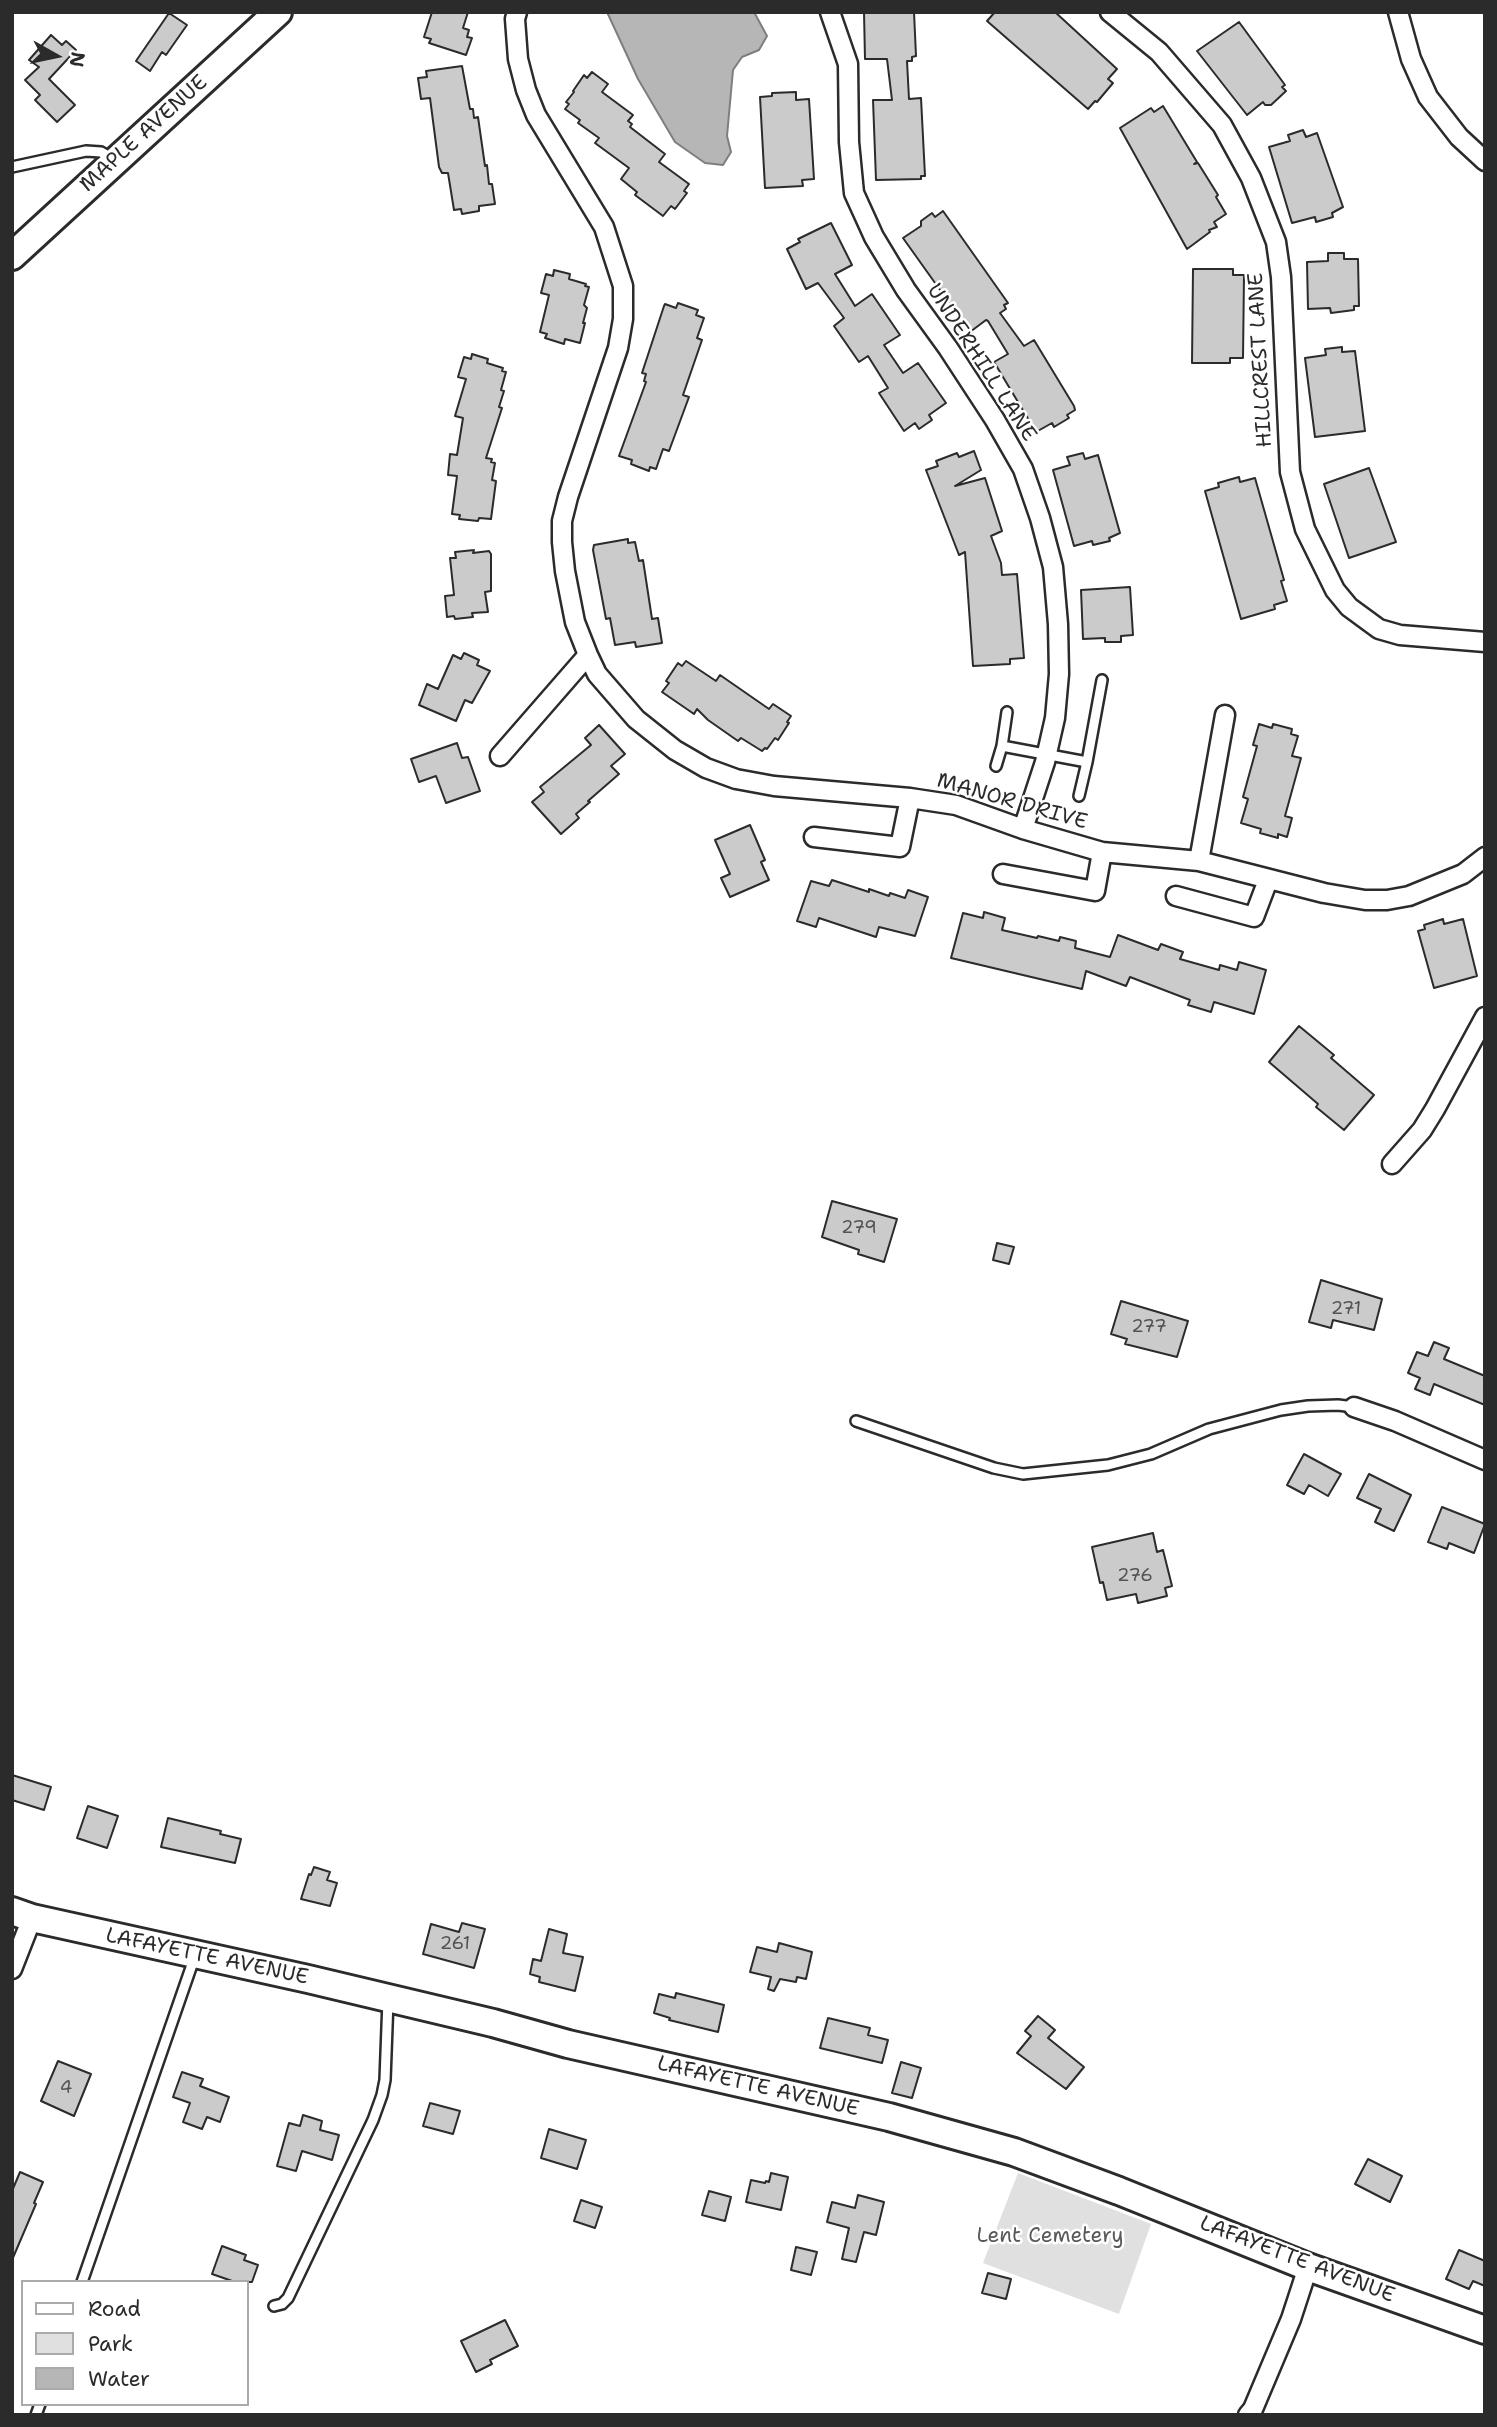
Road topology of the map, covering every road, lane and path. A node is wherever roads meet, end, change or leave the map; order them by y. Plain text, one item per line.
1 (278, 12) edge
2 (517, 12) edge
3 (830, 12) edge
4 (1110, 12) edge
5 (1398, 12) edge
6 (114, 160) junction
7 (1485, 162) edge
8 (12, 167) edge
9 (12, 256) edge
10 (1485, 642) edge
11 (588, 655) junction
12 (1102, 680) dead end
13 (1007, 712) dead end
14 (1225, 715) dead end
15 (1002, 746) junction
16 (1047, 755) junction
17 (500, 756) dead end
18 (1087, 762) junction
19 (996, 766) dead end
20 (1079, 796) dead end
21 (910, 798) junction
22 (1023, 829) junction
23 (814, 837) dead end
24 (1102, 852) junction
25 (1485, 857) edge
26 (1199, 861) junction
27 (1003, 874) dead end
28 (1268, 880) junction
29 (1177, 896) dead end
30 (1485, 1017) edge
31 (1392, 1164) dead end
32 (1354, 1408) joint
33 (856, 1421) dead end
34 (1485, 1460) edge
35 (22, 1915) edge
36 (195, 1954) junction
37 (12, 1969) edge
38 (388, 1998) junction
39 (1308, 2267) junction
40 (83, 2280) edge
41 (274, 2306) dead end
42 (1485, 2330) edge
43 (1248, 2415) edge

1 - 6 street, MAPLE AVENUE
2 - 11 street, MANOR DRIVE
3 - 16 street, UNDERHILL LANE
4 - 10 street, HILLCREST LANE
5 - 7 street
6 - 8 lane
6 - 9 street, MAPLE AVENUE
11 - 17 street
11 - 21 street, MANOR DRIVE
12 - 18 lane
13 - 15 lane
14 - 26 street
15 - 16 lane
15 - 19 lane
16 - 18 lane
16 - 22 street, UNDERHILL LANE
18 - 20 lane
21 - 22 street, MANOR DRIVE
21 - 23 street
22 - 24 street, MANOR DRIVE
24 - 26 street, MANOR DRIVE
24 - 27 street
25 - 28 street, MANOR DRIVE
26 - 28 street, MANOR DRIVE
28 - 29 street
30 - 31 street
32 - 33 lane
32 - 34 street
35 - 36 street, LAFAYETTE AVENUE
35 - 37 street
36 - 38 street, LAFAYETTE AVENUE
36 - 40 lane
38 - 39 street, LAFAYETTE AVENUE
38 - 41 lane
39 - 42 street, LAFAYETTE AVENUE
39 - 43 street

